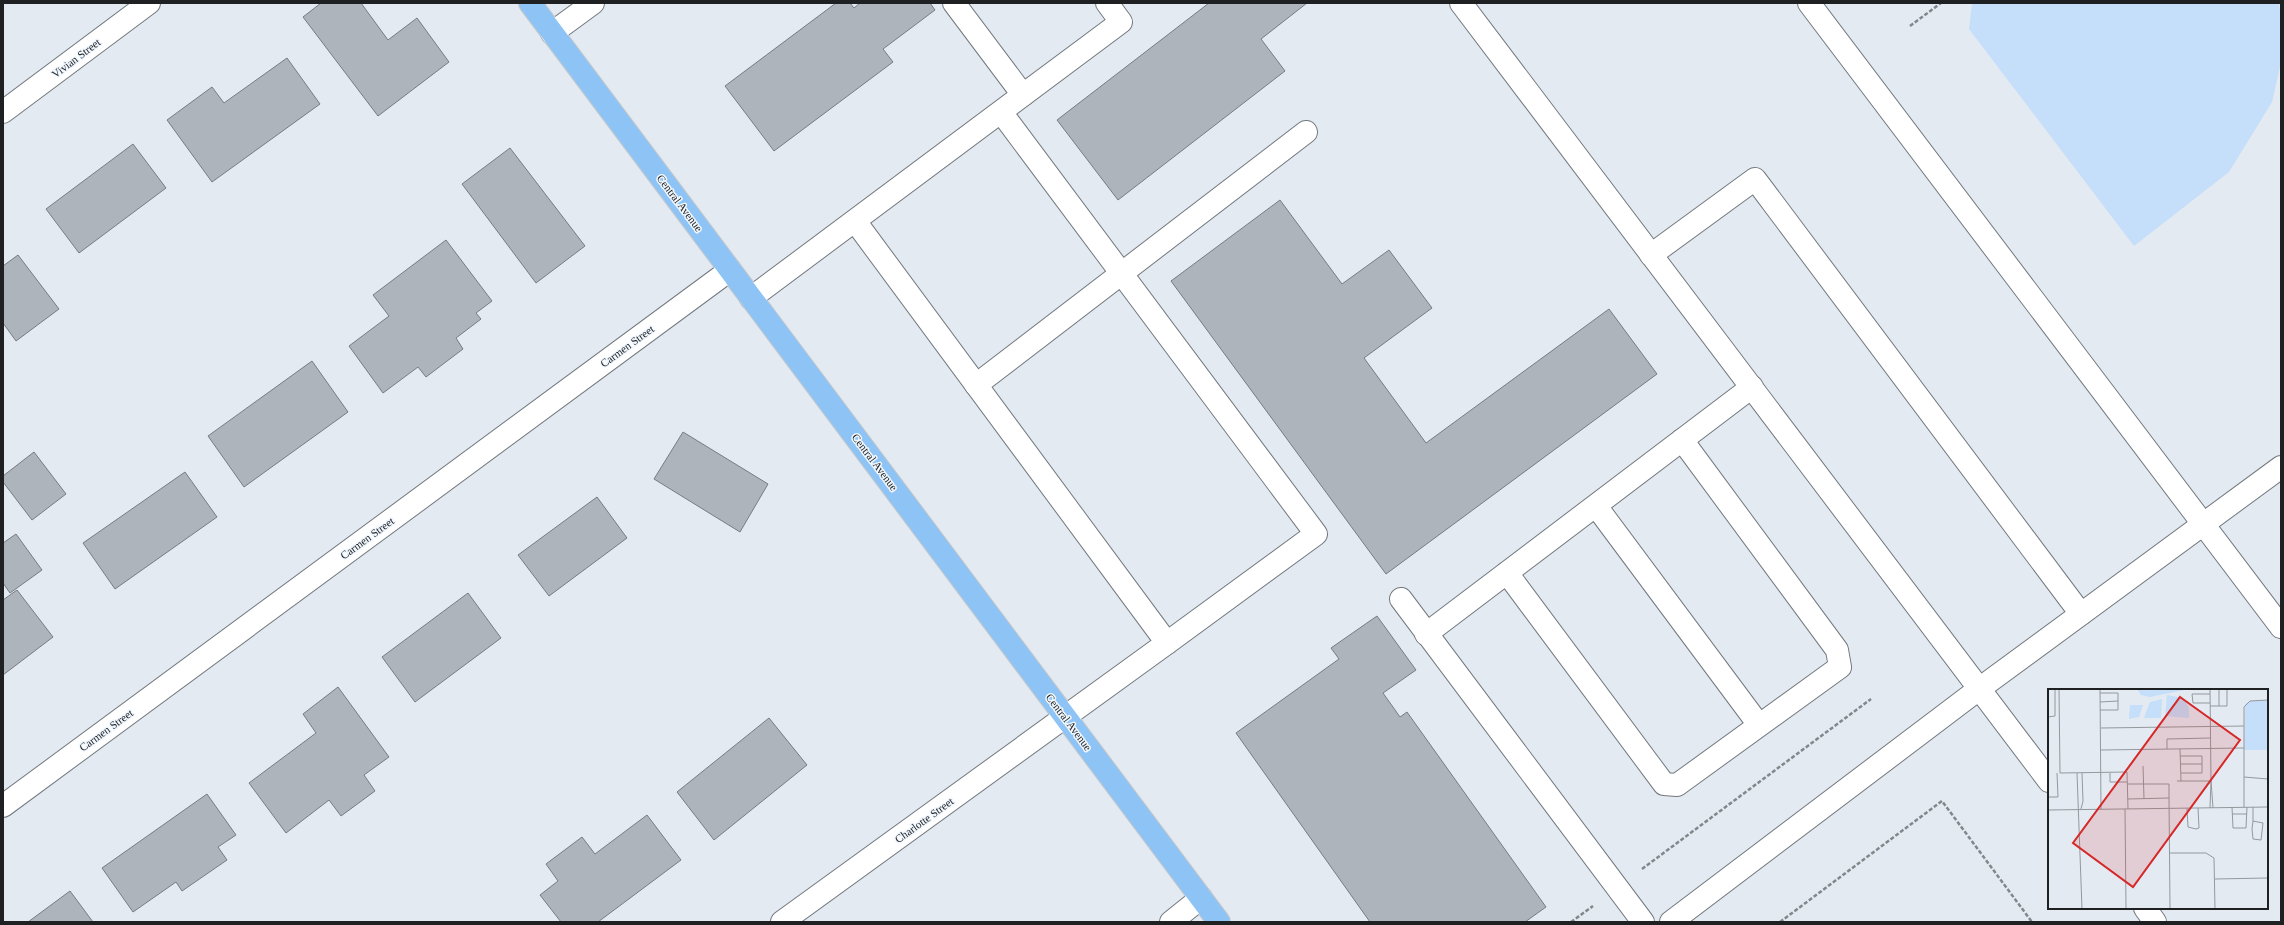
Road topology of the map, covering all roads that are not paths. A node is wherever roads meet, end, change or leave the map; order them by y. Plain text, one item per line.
1 (149, 3) edge
2 (530, 3) edge
3 (593, 3) edge
4 (954, 3) edge
5 (1107, 3) edge
6 (1461, 3) edge
7 (1809, 3) edge
8 (552, 33) junction
9 (1023, 95) junction
10 (3, 112) edge
11 (1001, 112) junction
12 (1306, 132) dead end
13 (854, 221) junction
14 (1651, 255) junction
15 (730, 270) junction
16 (1121, 273) junction
17 (751, 298) junction
18 (976, 385) junction
19 (1752, 387) junction
20 (1682, 440) junction
21 (2281, 467) edge
22 (1596, 506) junction
23 (2203, 524) junction
24 (1507, 573) junction
25 (1401, 599) dead end
26 (2081, 614) junction
27 (2281, 627) edge
28 (1426, 634) junction
29 (1167, 642) junction
30 (1979, 689) junction
31 (1065, 717) junction
32 (1759, 725) junction
33 (2048, 780) edge
34 (3, 806) edge
35 (1201, 898) junction
36 (2146, 909) edge
37 (782, 922) edge
38 (1171, 922) edge
39 (1219, 922) edge
40 (1643, 922) edge
41 (1671, 922) edge
42 (2155, 922) edge

1 - 10 street, Vivian Street
2 - 8 main road, Central Avenue
3 - 8 street
4 - 9 street
5 - 9 street
6 - 14 street
7 - 23 street
8 - 15 main road, Central Avenue
9 - 11 street
11 - 13 street
11 - 16 street
12 - 16 street
13 - 17 street
13 - 18 street
14 - 19 street
14 - 26 street
15 - 17 main road, Central Avenue
15 - 34 street, Carmen Street
16 - 18 street
16 - 29 street, Charlotte Street
17 - 31 main road, Central Avenue
18 - 29 street
19 - 20 street
19 - 30 street
20 - 22 street
20 - 32 street
21 - 23 street
22 - 24 street
22 - 32 street
23 - 26 street
23 - 27 street
24 - 28 street
24 - 32 street
25 - 28 street
26 - 30 street
28 - 40 street
29 - 31 street, Charlotte Street
30 - 33 street
30 - 41 street
31 - 35 main road, Central Avenue
31 - 37 street, Charlotte Street
35 - 38 street
35 - 39 main road, Central Avenue
36 - 42 street

